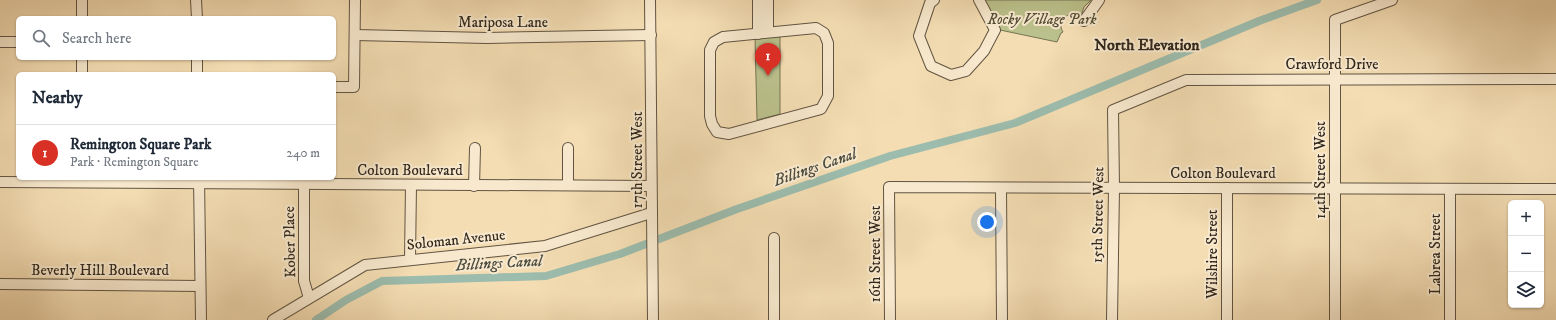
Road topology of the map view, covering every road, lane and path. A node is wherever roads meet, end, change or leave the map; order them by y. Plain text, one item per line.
1 (82, 0) edge
2 (196, 0) edge
3 (354, 0) edge
4 (650, 0) edge
5 (758, 0) edge
6 (768, 0) edge
7 (934, 0) edge
8 (979, 0) edge
9 (1099, 0) edge
10 (1392, 0) edge
11 (82, 16) edge
12 (197, 16) edge
13 (1084, 21) dead end
14 (763, 33) junction
15 (355, 35) junction
16 (651, 35) junction
17 (0, 42) edge
18 (16, 42) edge
19 (82, 60) edge
20 (197, 60) edge
21 (82, 72) edge
22 (197, 72) edge
23 (1334, 79) junction
24 (1556, 79) edge
25 (336, 87) edge
26 (1113, 110) joint
27 (475, 148) dead end
28 (568, 148) dead end
29 (84, 180) edge
30 (199, 181) edge
31 (0, 182) edge
32 (304, 185) junction
33 (411, 185) junction
34 (568, 185) junction
35 (474, 186) junction
36 (651, 186) junction
37 (889, 187) joint
38 (1001, 188) junction
39 (1114, 188) junction
40 (1227, 188) junction
41 (1335, 188) junction
42 (1450, 189) junction
43 (1556, 189) edge
44 (651, 213) junction
45 (774, 238) dead end
46 (410, 260) junction
47 (0, 284) edge
48 (200, 286) junction
49 (309, 298) junction
50 (201, 320) edge
51 (273, 320) edge
52 (653, 320) edge
53 (774, 320) edge
54 (890, 320) edge
55 (1002, 320) edge
56 (1112, 320) edge
57 (1227, 320) edge
58 (1336, 320) edge
59 (1450, 320) edge

1 - 11 street
2 - 12 street
3 - 15 street
4 - 16 street, 17th Street West
5 - 14 street
6 - 14 street
7 - 8 street
9 - 13 street
10 - 23 street, 14th Street West
14 - 14 street
15 - 16 street, Mariposa Lane
15 - 25 street
16 - 36 street, 17th Street West
17 - 18 street
19 - 21 street
20 - 22 street
23 - 24 street, Crawford Drive
23 - 26 street, Crawford Drive
23 - 41 street, 14th Street West
26 - 39 street, 15th Street West
27 - 35 street
28 - 34 street
29 - 30 street, Colton Boulevard
29 - 31 street, Colton Boulevard
30 - 32 street, Colton Boulevard
30 - 48 street
32 - 33 street, Colton Boulevard
32 - 49 street, Kober Place
33 - 35 street, Colton Boulevard
33 - 46 street
34 - 35 street, Colton Boulevard
34 - 36 street, Colton Boulevard
36 - 44 street, 17th Street West
37 - 38 street, Colton Boulevard
37 - 54 street, 16th Street West
38 - 39 street, Colton Boulevard
38 - 55 street
39 - 40 street, Colton Boulevard
39 - 56 street, 15th Street West
40 - 41 street, Colton Boulevard
40 - 57 street, Wilshire Street
41 - 42 street, Colton Boulevard
41 - 58 street, 14th Street West
42 - 43 street, Colton Boulevard
42 - 59 street, Labrea Street
44 - 46 street, Soloman Avenue
44 - 52 street, 17th Street West
45 - 53 street
46 - 49 street, Soloman Avenue
47 - 48 street, Beverly Hill Boulevard
48 - 50 street
49 - 51 street, Soloman Avenue

